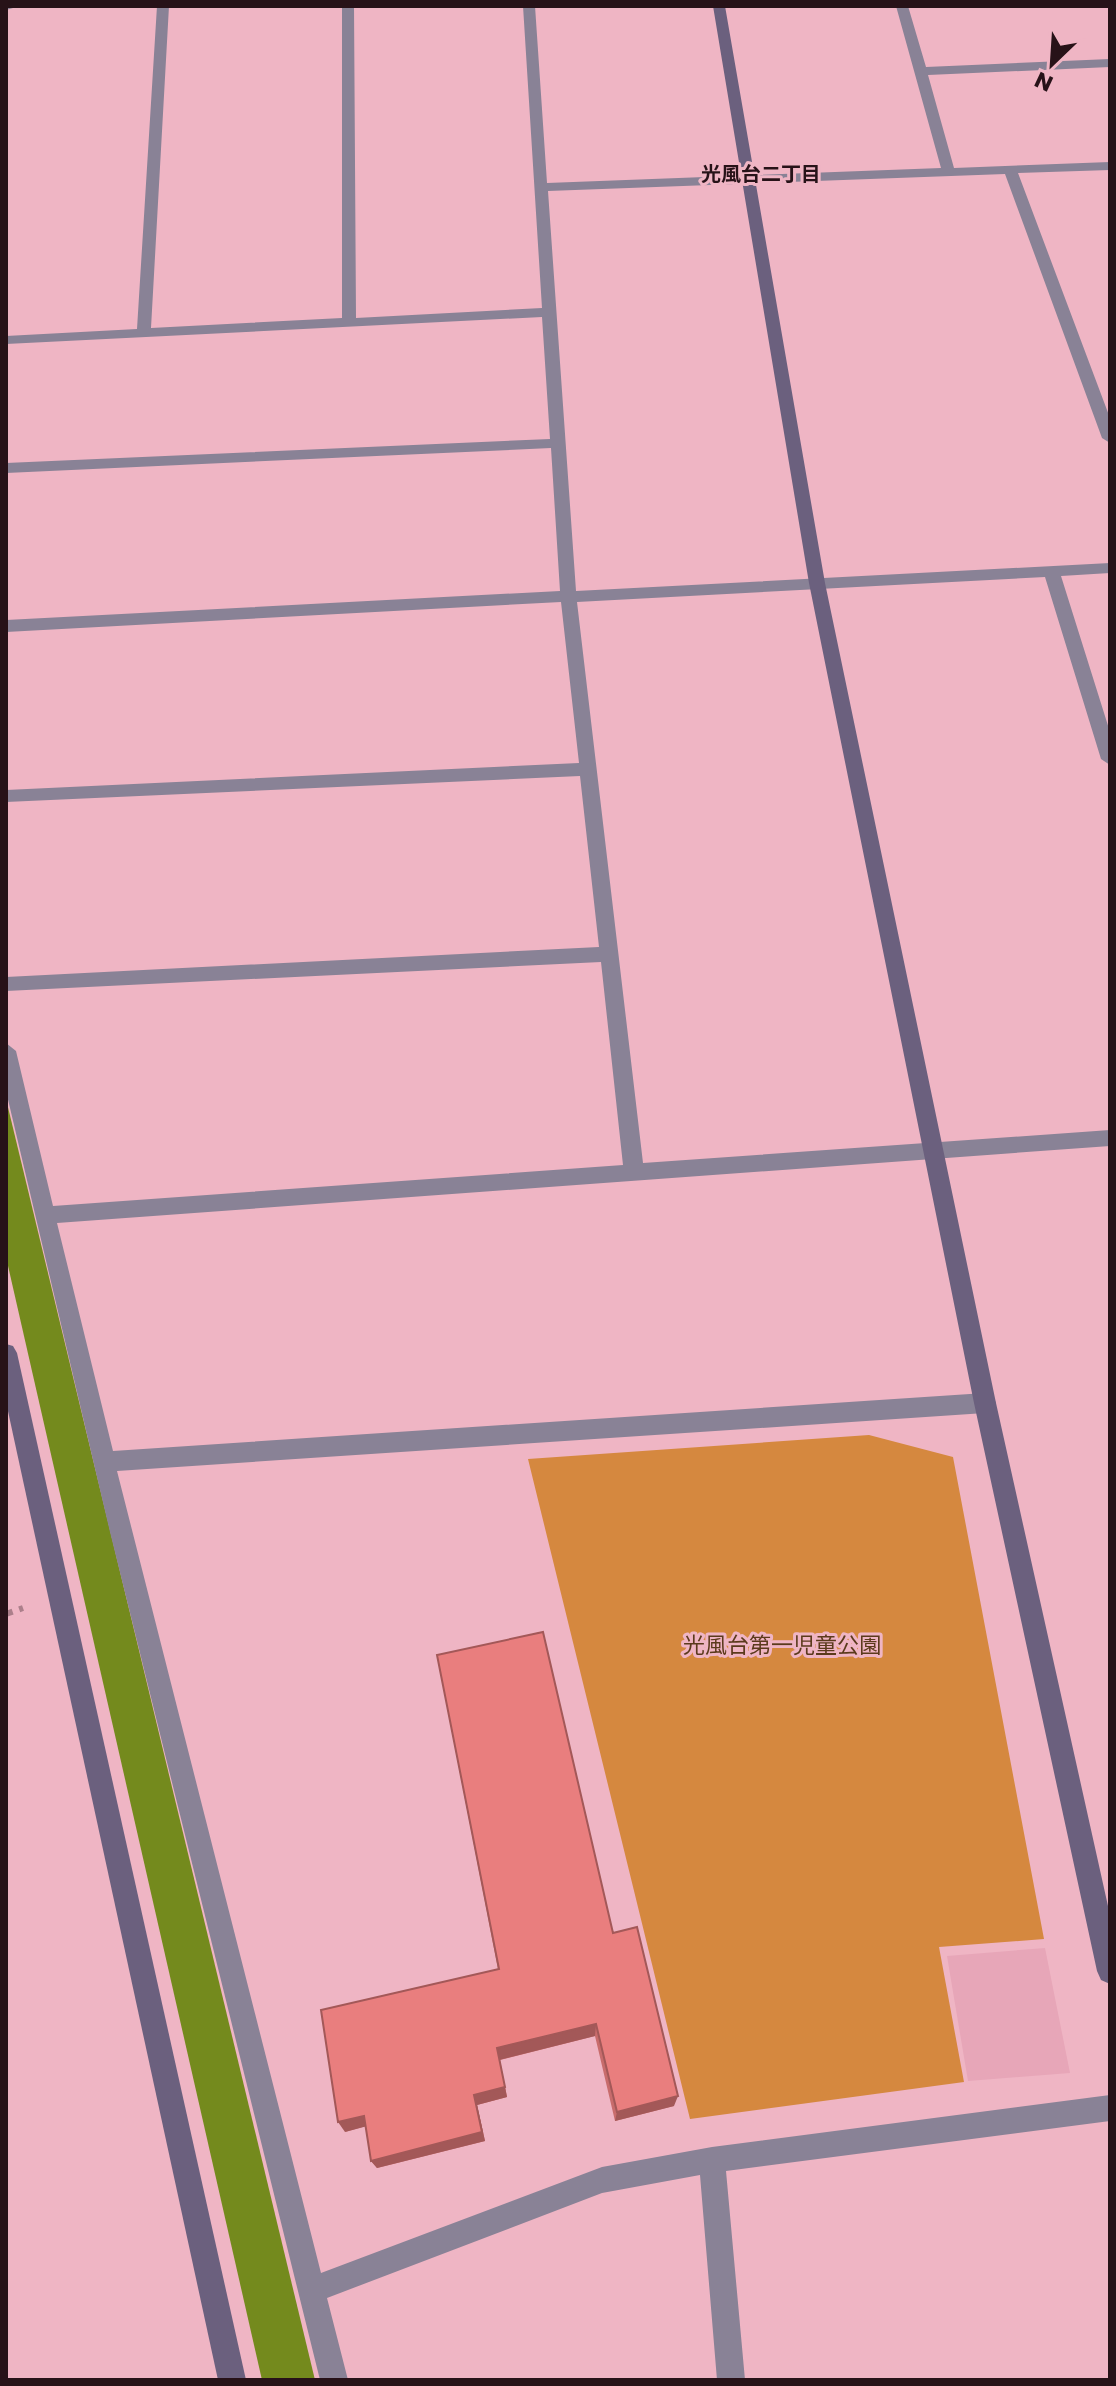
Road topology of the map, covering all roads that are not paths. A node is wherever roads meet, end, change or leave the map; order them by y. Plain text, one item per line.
1 (6, 6) edge
2 (14, 6) edge
3 (163, 6) edge
4 (348, 6) edge
5 (529, 6) edge
6 (719, 6) edge
7 (902, 6) edge
8 (1110, 63) edge
9 (921, 71) junction
10 (1110, 166) edge
11 (1010, 170) junction
12 (949, 172) junction
13 (749, 179) junction
14 (541, 187) junction
15 (549, 312) junction
16 (349, 322) junction
17 (144, 333) junction
18 (6, 340) edge
19 (1110, 438) edge
20 (558, 443) junction
21 (6, 468) edge
22 (1110, 568) edge
23 (1051, 571) junction
24 (817, 583) junction
25 (568, 596) junction
26 (6, 626) edge
27 (1106, 737) edge
28 (1110, 759) edge
29 (588, 769) junction
30 (6, 796) edge
31 (609, 954) junction
32 (6, 984) edge
33 (6, 1051) edge
34 (1110, 1138) edge
35 (933, 1150) junction
36 (634, 1173) junction
37 (45, 1215) junction
38 (6, 1353) edge
39 (985, 1403) junction
40 (105, 1462) junction
41 (1110, 1968) edge
42 (1110, 2108) edge
43 (712, 2160) junction
44 (313, 2290) junction
45 (232, 2380) edge
46 (334, 2380) edge
47 (731, 2380) edge

1 - 2 street
3 - 17 street
4 - 16 street
5 - 14 street
6 - 13 street
7 - 9 street
8 - 9 street
9 - 12 street
10 - 11 street
11 - 12 street
11 - 19 street
12 - 13 street
13 - 14 street
13 - 24 street
14 - 15 street
15 - 16 street
15 - 20 street
16 - 17 street
17 - 18 street
20 - 21 street
20 - 25 street
22 - 23 street
23 - 24 street
23 - 27 street
24 - 25 street
24 - 35 street
25 - 26 street
25 - 29 street
27 - 28 street
29 - 30 street
29 - 31 street
31 - 32 street
31 - 36 street
33 - 37 street
34 - 35 street
35 - 36 street
35 - 39 street
36 - 37 street
37 - 40 street
38 - 45 street
39 - 40 street
39 - 41 street
40 - 44 street
42 - 43 street
43 - 44 street
43 - 47 street
44 - 46 street

